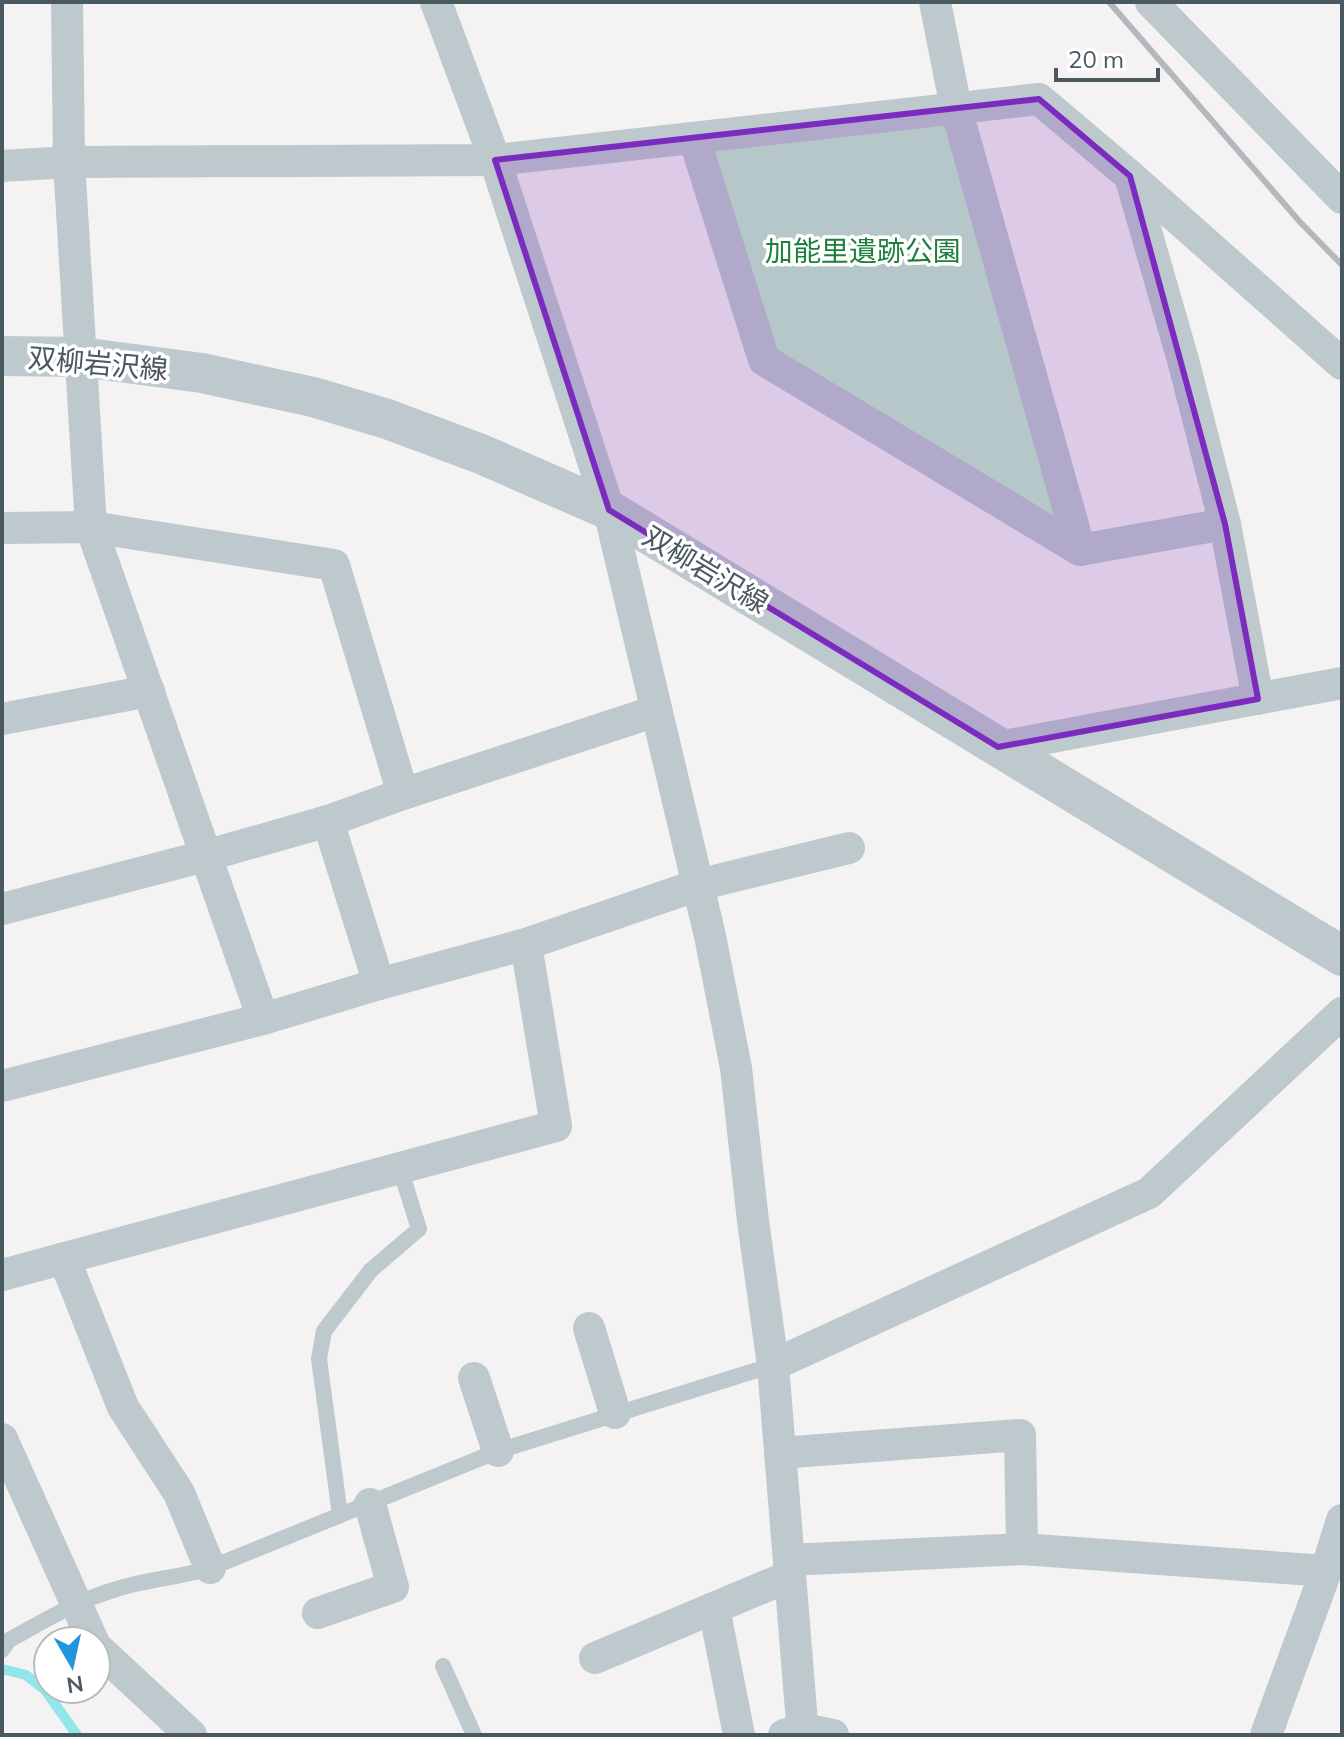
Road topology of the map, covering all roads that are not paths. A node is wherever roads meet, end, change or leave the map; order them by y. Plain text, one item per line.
1 (67, 2) edge
2 (436, 2) edge
3 (935, 2) edge
4 (1151, 2) edge
5 (956, 108) junction
6 (694, 138) junction
7 (495, 160) junction
8 (69, 162) junction
9 (2, 166) edge
10 (1130, 176) junction
11 (1342, 198) edge
12 (2, 356) edge
13 (81, 357) junction
14 (1342, 364) edge
15 (609, 510) junction
16 (1225, 524) junction
17 (91, 527) junction
18 (2, 528) edge
19 (1080, 550) junction
20 (1342, 683) edge
21 (149, 691) junction
22 (1258, 699) junction
23 (656, 711) junction
24 (2, 719) edge
25 (998, 747) junction
26 (403, 794) junction
27 (328, 821) junction
28 (849, 848) dead end
29 (205, 856) junction
30 (698, 885) junction
31 (2, 909) edge
32 (526, 944) junction
33 (1342, 956) edge
34 (379, 984) junction
35 (1342, 1013) edge
36 (263, 1019) junction
37 (2, 1086) edge
38 (400, 1168) junction
39 (64, 1258) junction
40 (2, 1275) edge
41 (589, 1328) dead end
42 (773, 1365) junction
43 (474, 1378) dead end
44 (615, 1413) junction
45 (2, 1439) edge
46 (498, 1451) junction
47 (780, 1453) junction
48 (370, 1504) junction
49 (340, 1515) junction
50 (1342, 1520) edge
51 (1022, 1549) junction
52 (210, 1568) junction
53 (790, 1568) junction
54 (1326, 1571) junction
55 (76, 1604) junction
56 (714, 1608) junction
57 (318, 1613) dead end
58 (86, 1625) edge
59 (4, 1643) edge
60 (595, 1658) dead end
61 (112, 1662) edge
62 (443, 1666) dead end
63 (806, 1734) edge
64 (191, 1735) edge
65 (474, 1735) edge
66 (739, 1735) edge
67 (1266, 1735) edge

1 - 8 street
2 - 7 street
3 - 5 street
4 - 11 street
5 - 6 street
5 - 10 street
5 - 19 street
6 - 7 street
6 - 19 street
7 - 8 street
7 - 15 street
8 - 9 street
8 - 13 street
10 - 14 street
10 - 16 street
12 - 13 street, 双柳岩沢線
13 - 15 street, 双柳岩沢線
13 - 17 street
15 - 23 street
15 - 25 street, 双柳岩沢線
16 - 19 street
16 - 22 street
17 - 18 street
17 - 21 street
17 - 26 street
20 - 22 street
21 - 24 street
21 - 29 street
22 - 25 street
23 - 26 street
23 - 30 street
25 - 33 street, 双柳岩沢線
26 - 27 street
27 - 29 street
27 - 34 street
28 - 30 street
29 - 31 street
29 - 36 street
30 - 32 street
30 - 42 street
32 - 34 street
32 - 38 street
34 - 36 street
35 - 42 street
36 - 37 street
38 - 39 street
38 - 49 lane
39 - 40 street
39 - 52 street
41 - 44 street
42 - 44 lane
42 - 47 street
43 - 46 street
44 - 46 lane
45 - 55 street
46 - 48 lane
47 - 51 street
47 - 53 street
48 - 49 lane
48 - 57 street
49 - 52 lane
50 - 54 street
51 - 53 street
51 - 54 street
52 - 55 lane
53 - 56 street
53 - 63 street
54 - 67 street
55 - 58 street
55 - 59 lane
56 - 60 street
56 - 66 street
61 - 64 street
62 - 65 lane

